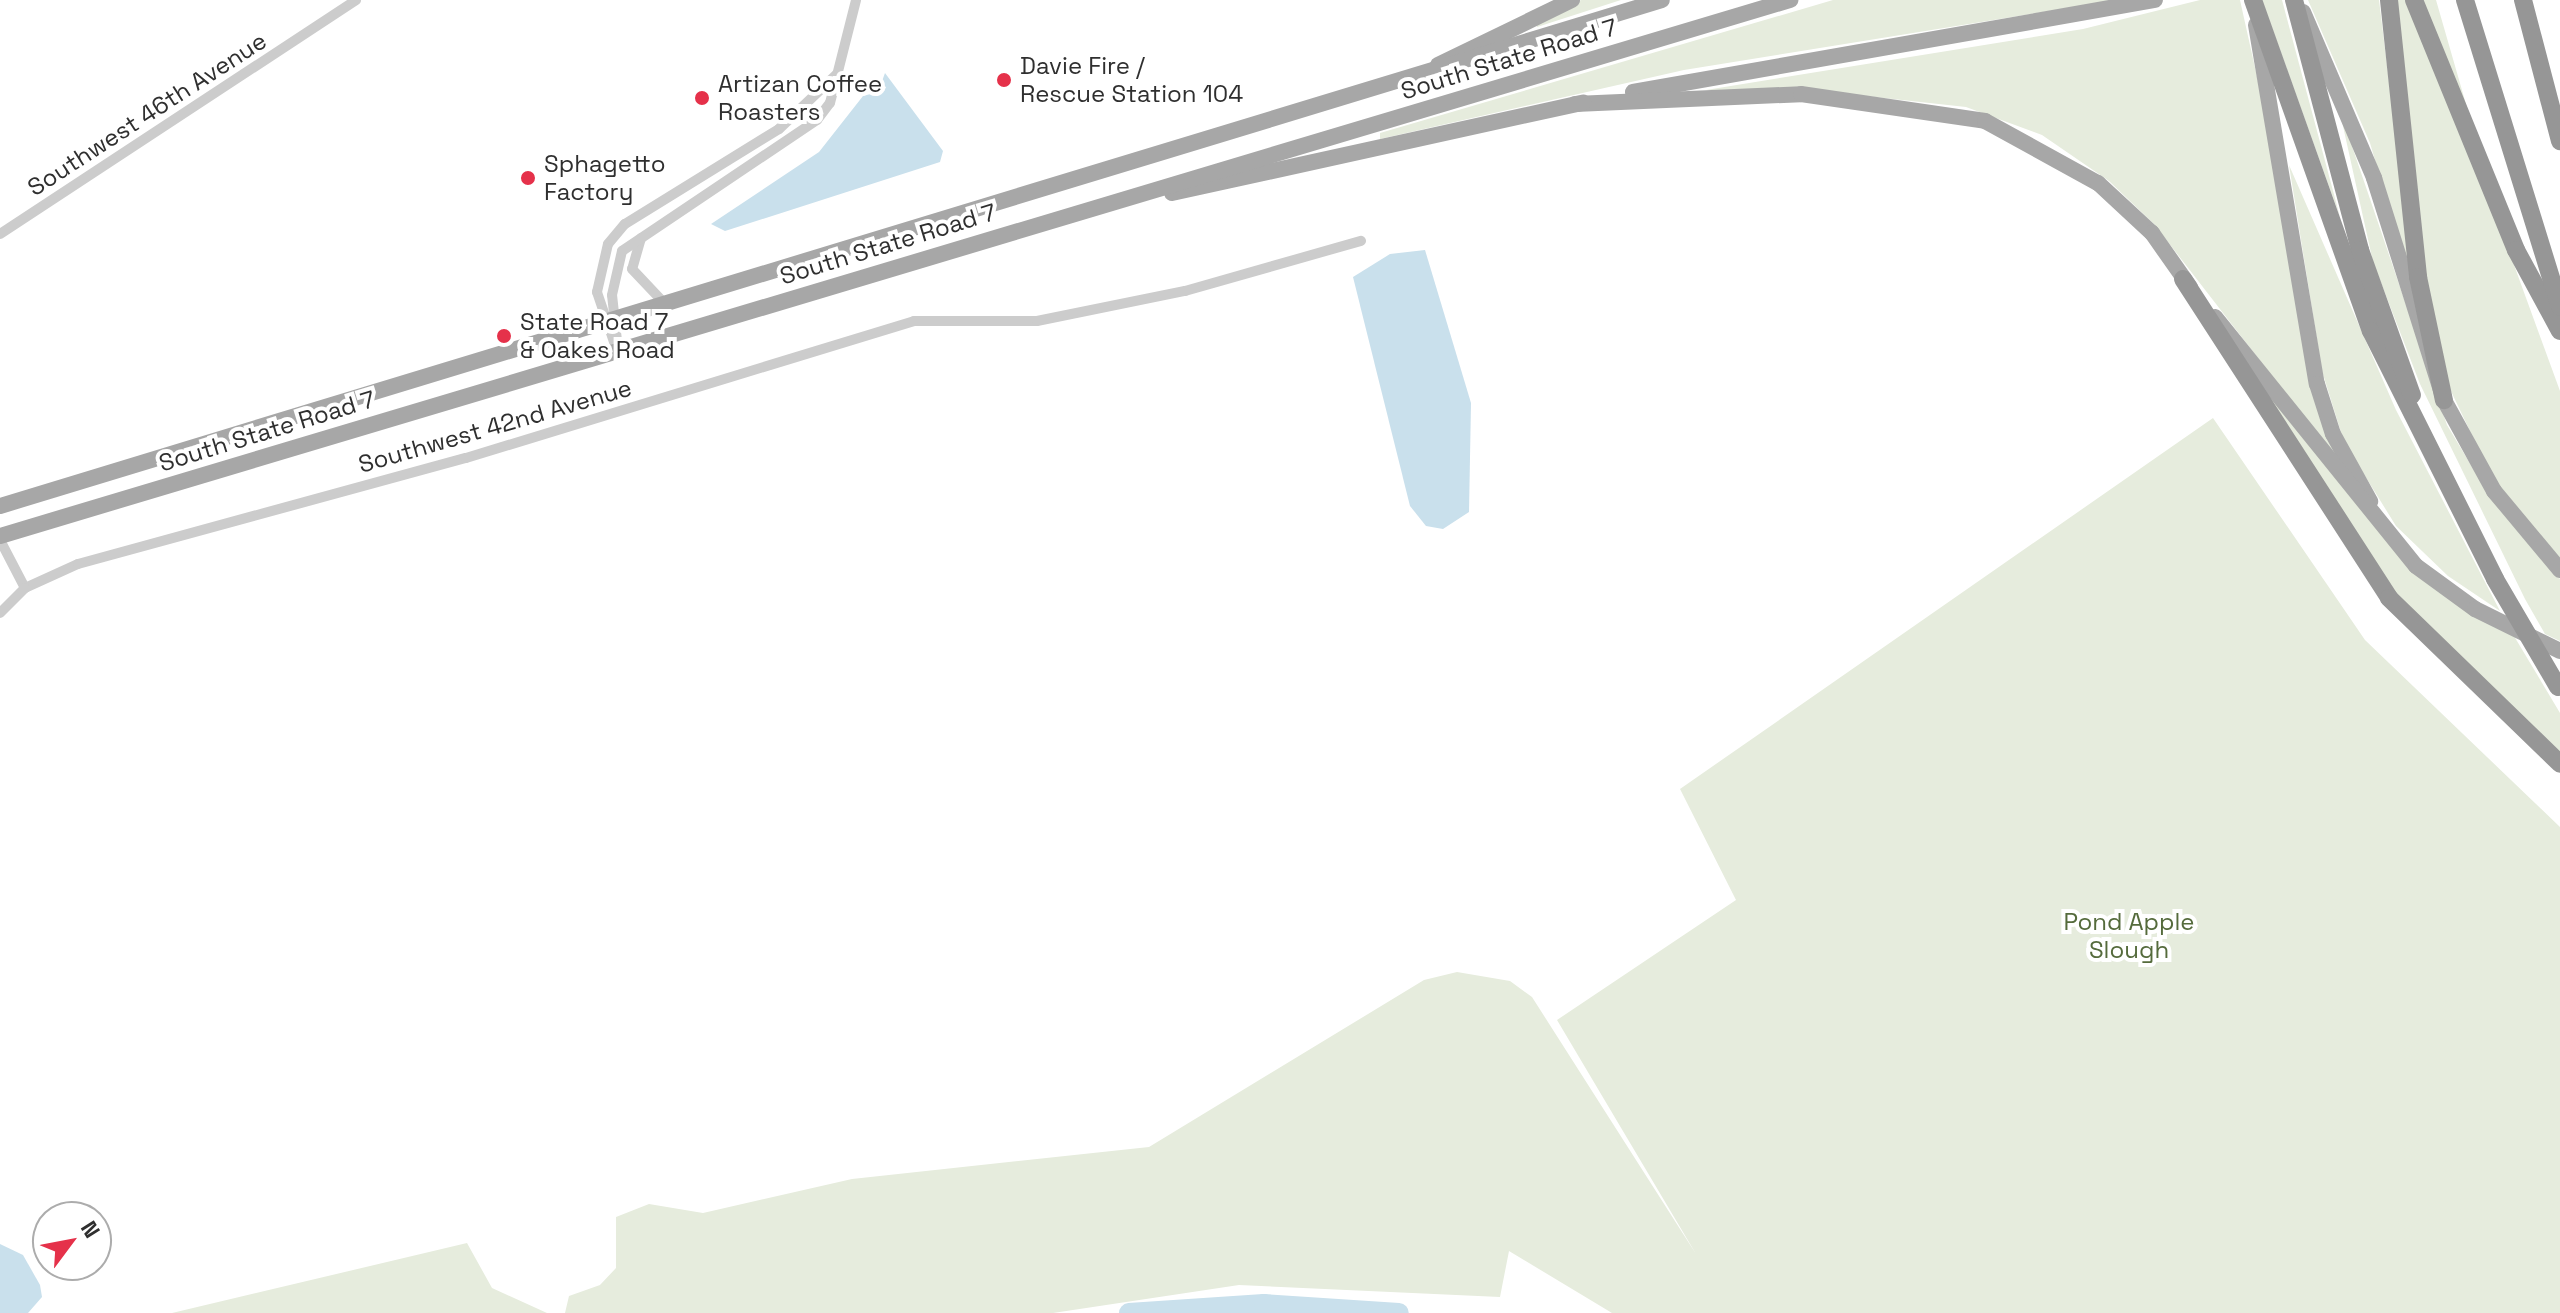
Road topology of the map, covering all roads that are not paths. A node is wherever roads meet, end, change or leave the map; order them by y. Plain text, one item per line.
1 (356, 0) edge
2 (856, 0) edge
3 (1572, 0) edge
4 (1662, 0) edge
5 (1790, 0) edge
6 (2155, 0) edge
7 (2252, 0) edge
8 (2296, 0) edge
9 (2389, 0) edge
10 (2414, 0) edge
11 (2465, 0) edge
12 (2523, 0) edge
13 (838, 73) junction
14 (1393, 86) junction
15 (1575, 104) junction
16 (2560, 141) edge
17 (751, 147) junction
18 (739, 176) junction
19 (1072, 213) junction
20 (644, 233) junction
21 (0, 234) edge
22 (1361, 241) dead end
23 (2183, 279) junction
24 (666, 305) junction
25 (2560, 307) edge
26 (609, 322) junction
27 (2560, 331) edge
28 (618, 350) junction
29 (2444, 400) junction
30 (310, 413) junction
31 (278, 453) junction
32 (0, 506) edge
33 (0, 538) edge
34 (2396, 544) junction
35 (2560, 570) edge
36 (2495, 579) junction
37 (25, 588) junction
38 (0, 613) edge
39 (2560, 651) edge
40 (2559, 688) edge
41 (2560, 764) edge

1 - 21 street, Southwest 46th Avenue
2 - 13 street
3 - 14 main road
4 - 14 main road, South State Road 7
5 - 19 main road, South State Road 7
6 - 15 main road
7 - 34 main road
7 - 36 highway
8 - 29 main road
8 - 36 highway
9 - 29 highway
10 - 27 highway
11 - 25 highway
12 - 16 highway
13 - 17 street
13 - 18 street
14 - 24 main road, South State Road 7
15 - 19 main road
15 - 23 main road
17 - 18 street
17 - 26 street
18 - 20 street
19 - 28 main road, South State Road 7
20 - 24 street
20 - 26 street
22 - 37 street, Southwest 42nd Avenue
23 - 34 main road
23 - 41 highway
24 - 26 main road, South State Road 7
26 - 28 street
26 - 30 main road, South State Road 7
28 - 31 main road, South State Road 7
29 - 35 main road
30 - 31 main road
30 - 32 main road, South State Road 7
31 - 33 main road, South State Road 7
33 - 37 street
34 - 39 main road
36 - 40 highway, bridge
37 - 38 street

